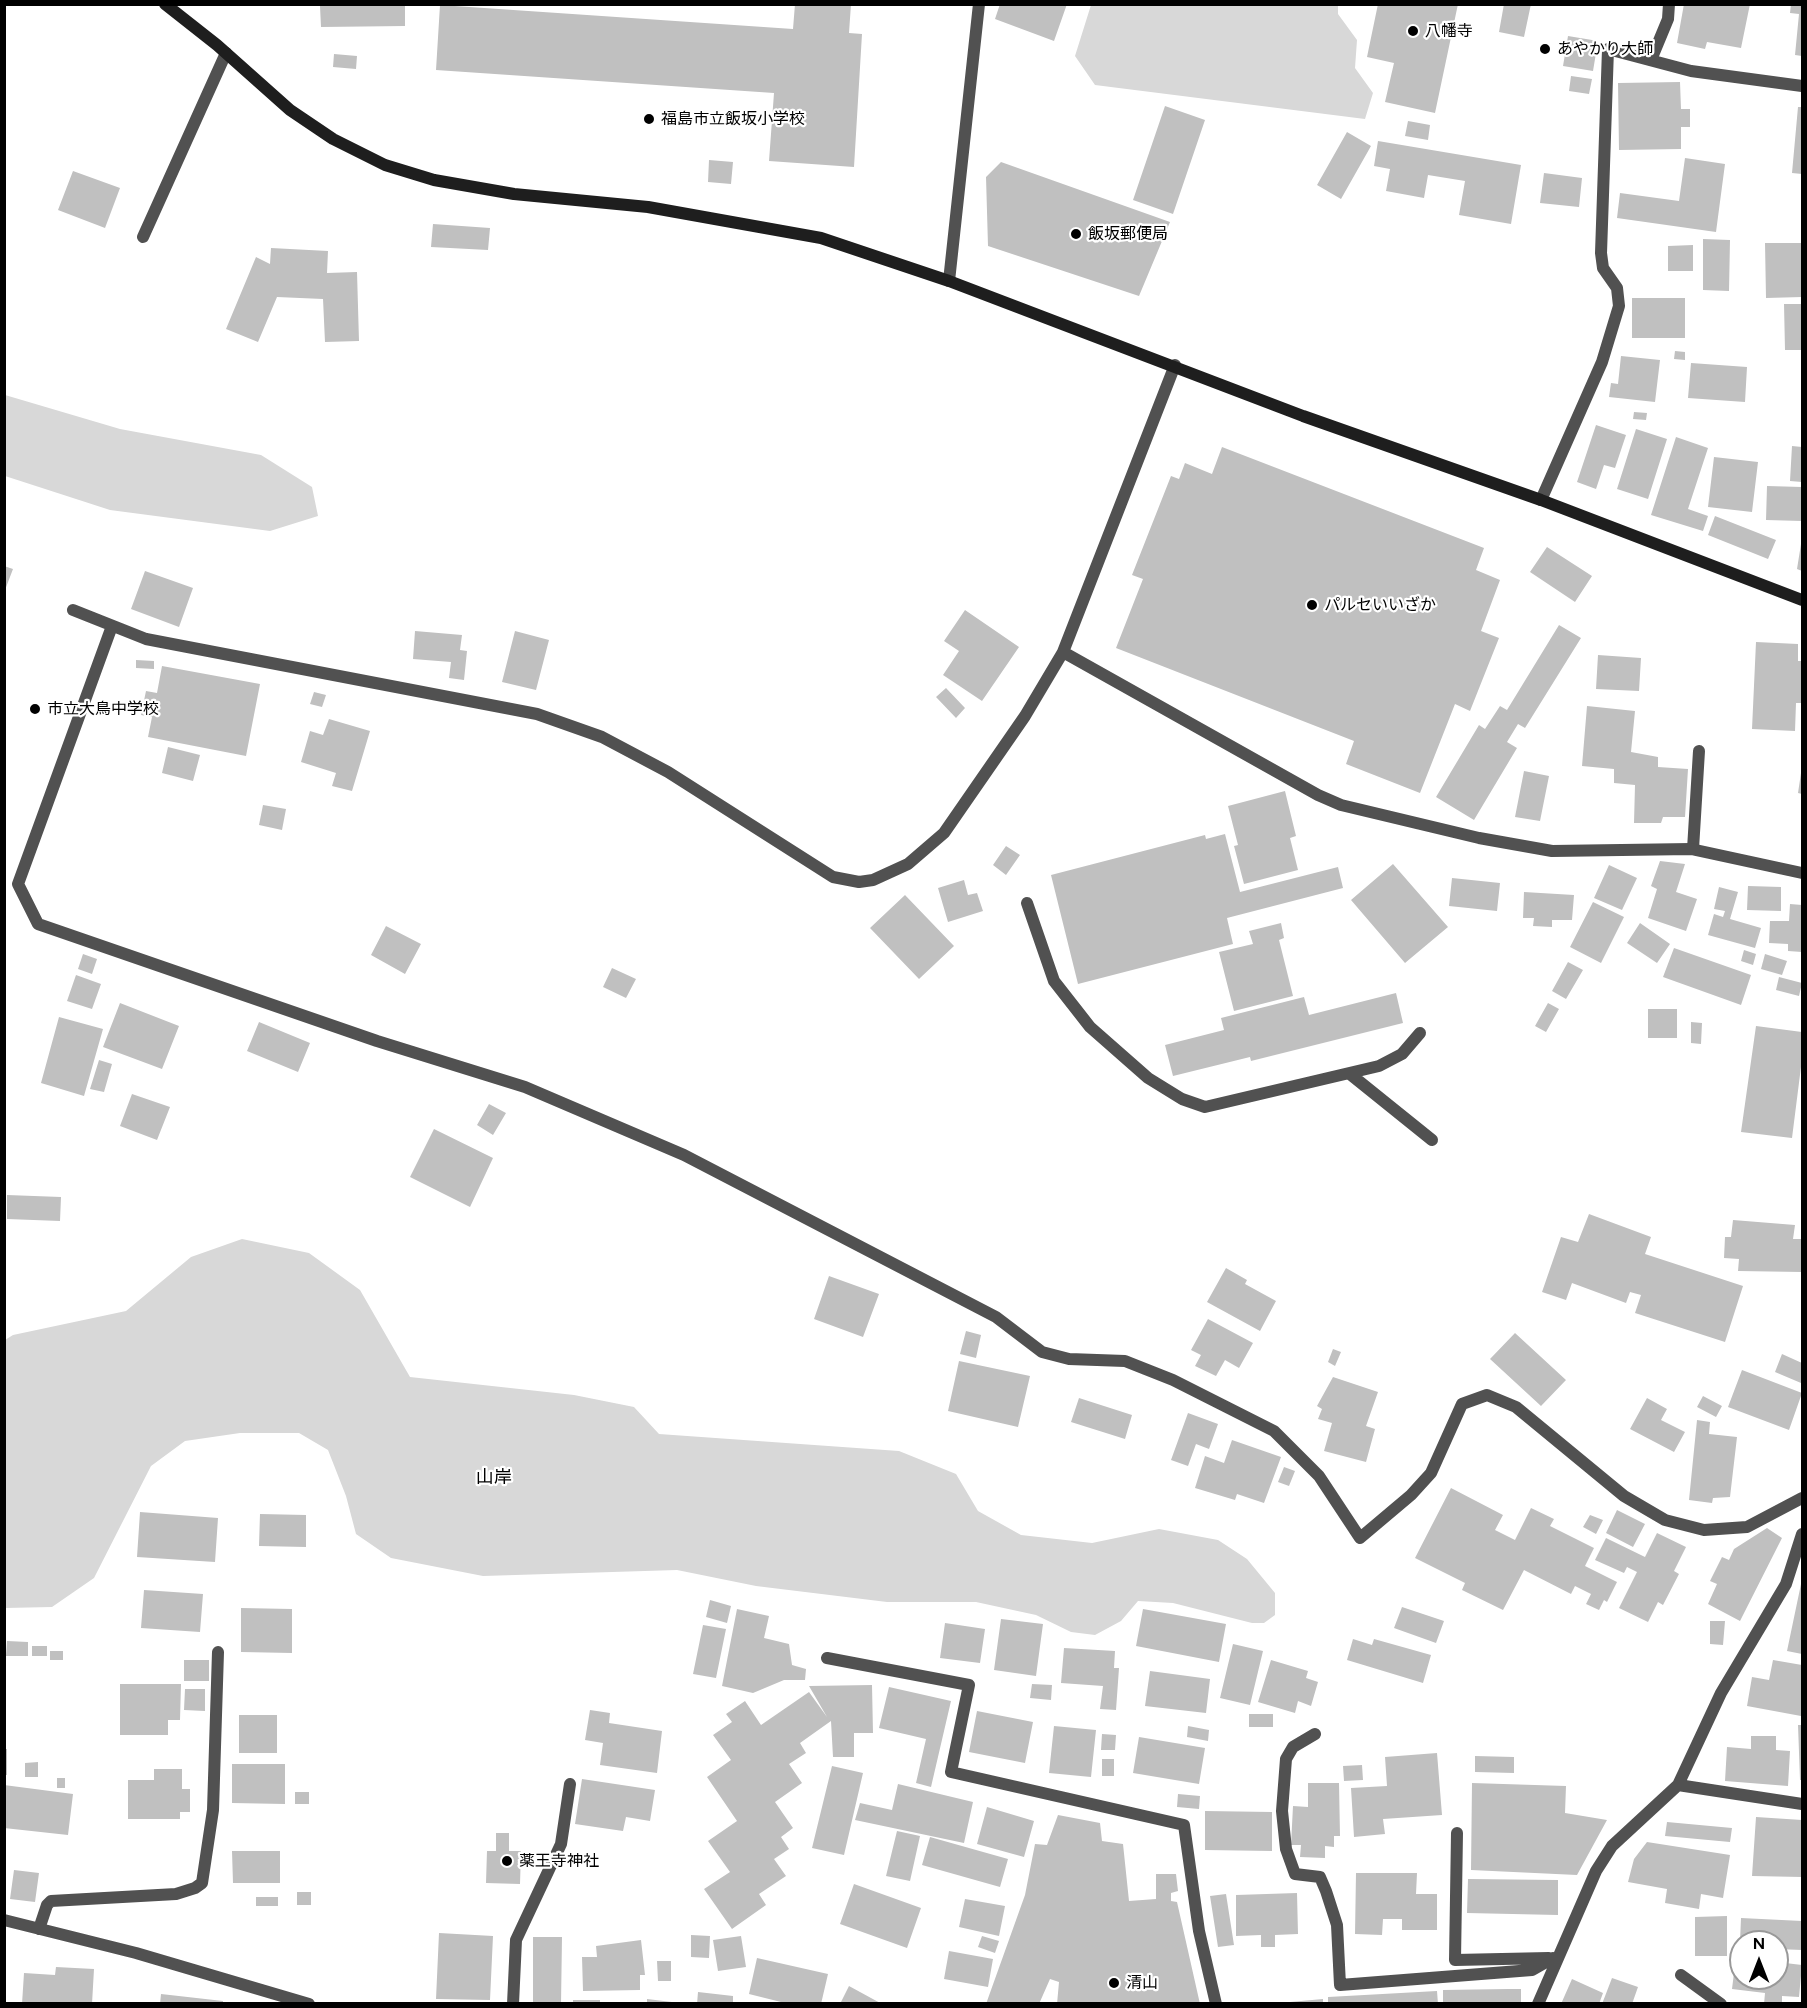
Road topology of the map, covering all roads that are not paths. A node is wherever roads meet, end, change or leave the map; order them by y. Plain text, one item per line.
1 (165, 4) edge
2 (979, 4) edge
3 (1669, 4) edge
4 (226, 53) junction
5 (1652, 60) junction
6 (1803, 86) edge
7 (143, 237) dead end
8 (949, 280) junction
9 (1175, 365) junction
10 (1541, 500) junction
11 (1803, 600) edge
12 (73, 610) dead end
13 (112, 626) junction
14 (1063, 652) junction
15 (1700, 751) dead end
16 (1693, 849) junction
17 (1803, 873) edge
18 (1027, 903) dead end
19 (1420, 1033) dead end
20 (1350, 1074) junction
21 (1432, 1140) dead end
22 (1803, 1498) edge
23 (1803, 1534) edge
24 (218, 1652) dead end
25 (827, 1658) dead end
26 (1315, 1734) dead end
27 (570, 1784) dead end
28 (1678, 1785) junction
29 (1803, 1804) edge
30 (1457, 1833) dead end
31 (4, 1920) edge
32 (39, 1929) junction
33 (1556, 1958) junction
34 (1681, 1975) dead end
35 (309, 2004) edge
36 (513, 2004) edge
37 (1216, 2004) edge
38 (1538, 2004) edge
39 (1721, 2004) edge

1 - 4 street
2 - 8 street
3 - 5 street
4 - 7 street
4 - 8 street
5 - 6 street
5 - 10 street
8 - 9 street
9 - 10 street
9 - 14 street
10 - 11 street
12 - 13 street
13 - 14 street
13 - 22 street
14 - 16 street
15 - 16 street
16 - 17 street
18 - 20 street
19 - 20 street
20 - 21 street
23 - 28 street
24 - 32 street
25 - 37 street
26 - 33 street
27 - 36 street
28 - 29 street
28 - 33 street
30 - 33 street
31 - 32 street
32 - 35 street
33 - 38 street
34 - 39 street

